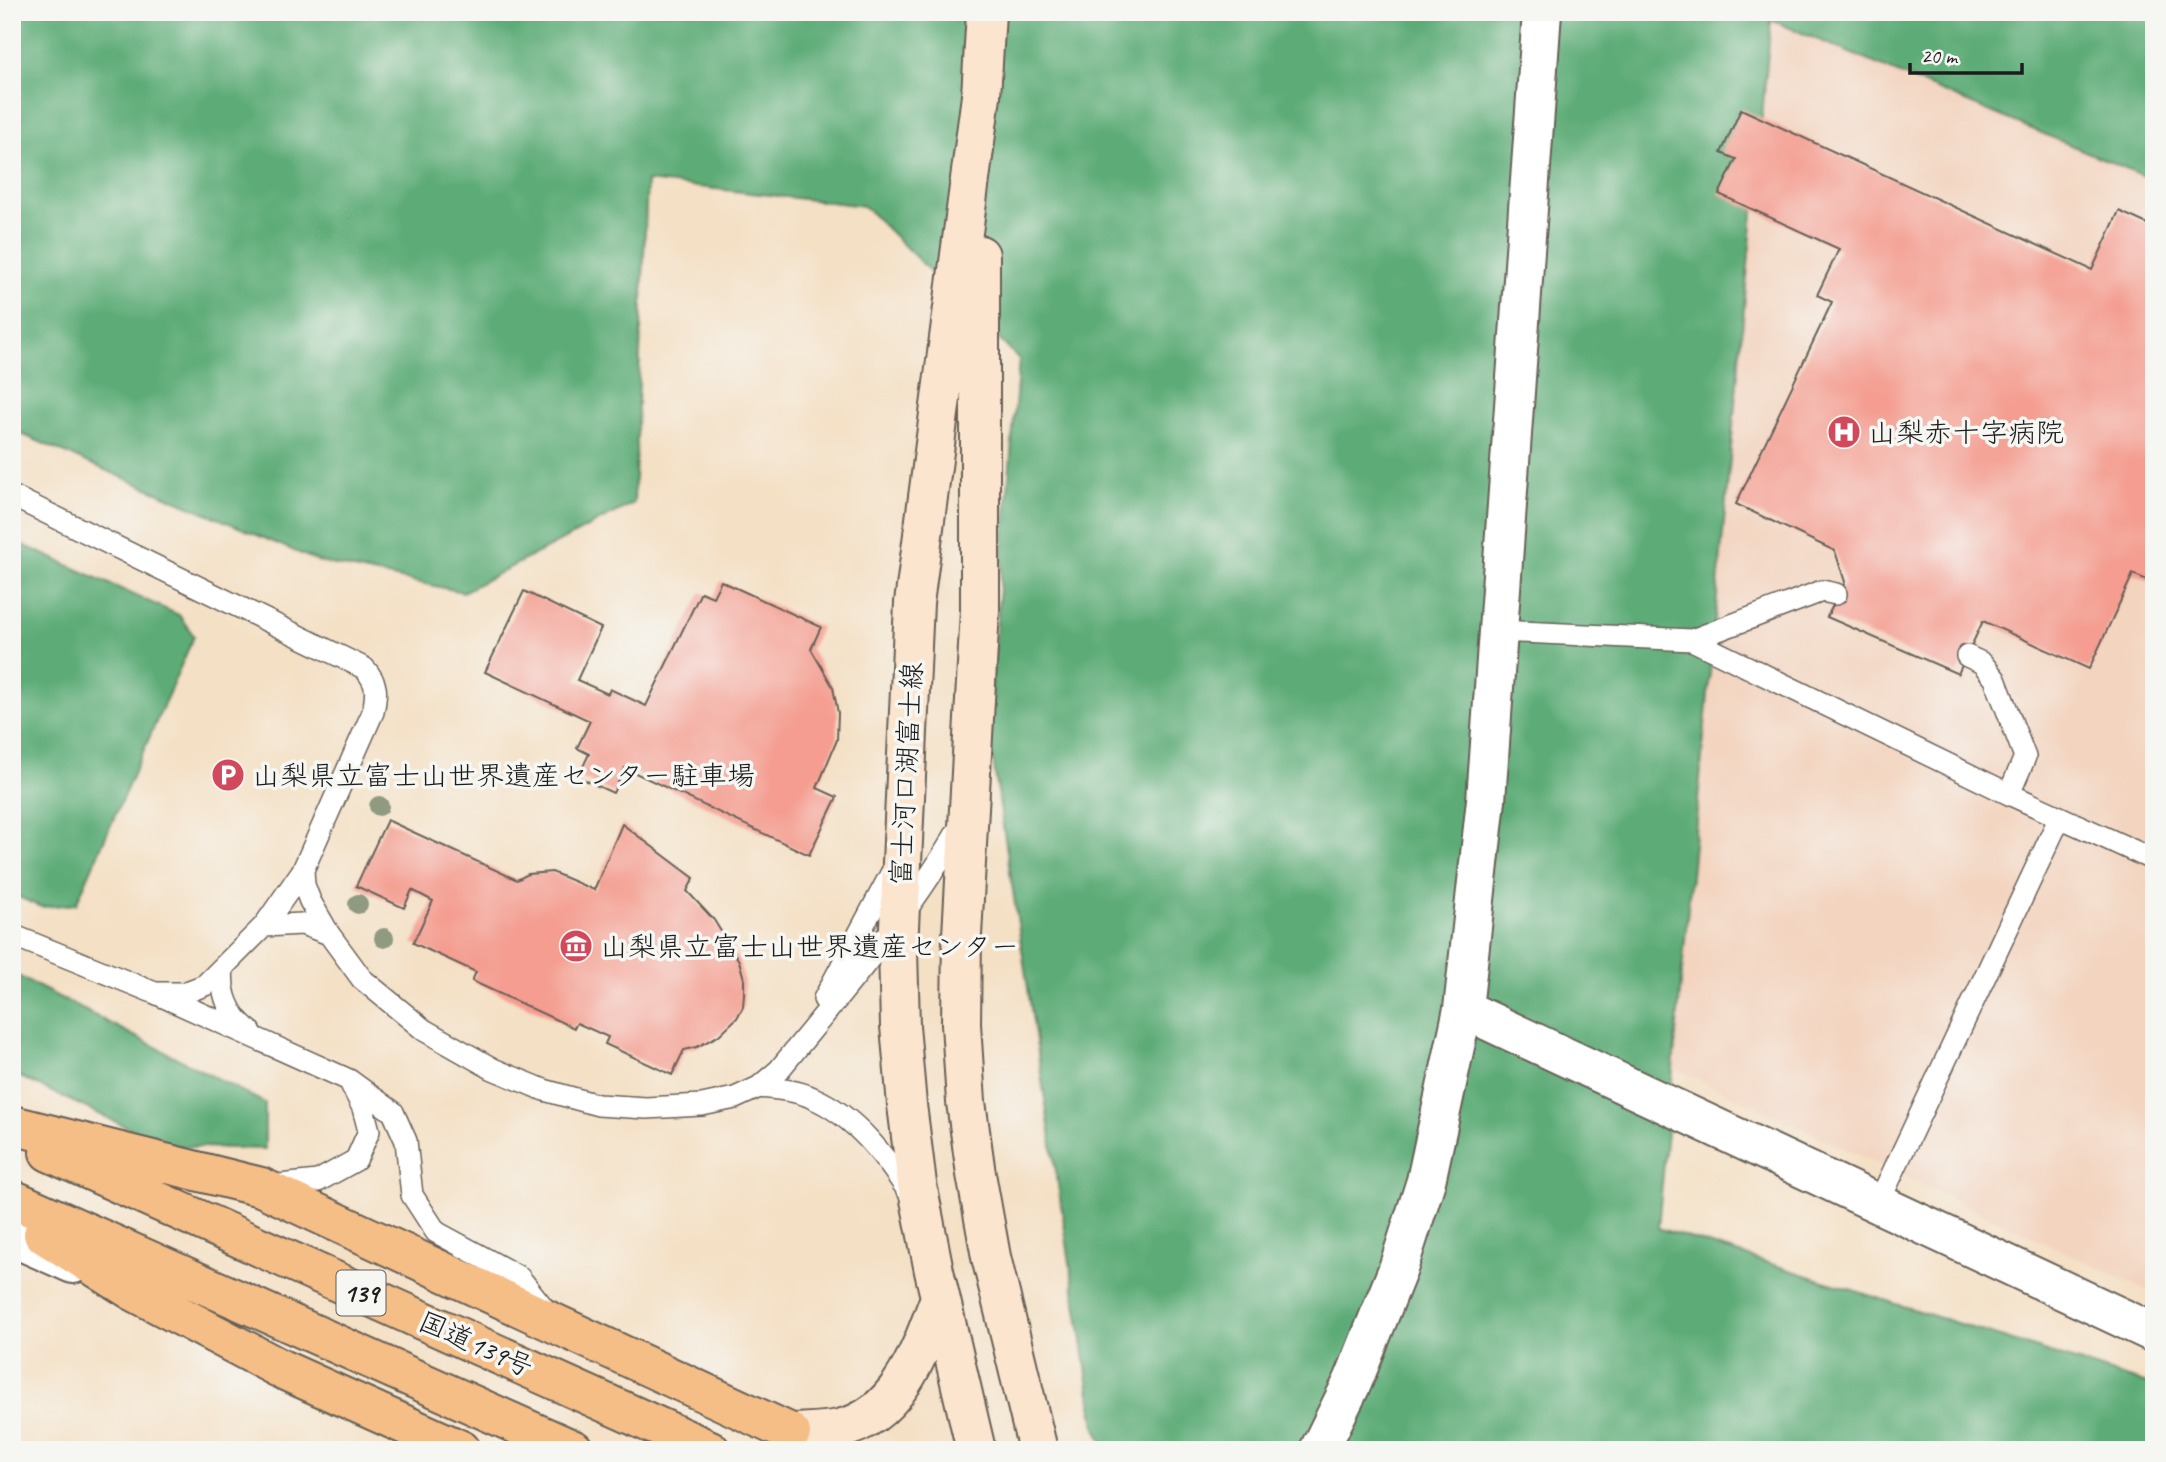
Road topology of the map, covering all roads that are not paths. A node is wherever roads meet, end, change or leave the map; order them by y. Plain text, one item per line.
1 (986, 12) edge
2 (1542, 12) edge
3 (981, 96) junction
4 (12, 496) edge
5 (1836, 594) dead end
6 (1498, 631) junction
7 (1692, 640) junction
8 (1967, 656) dead end
9 (2009, 794) junction
10 (967, 814) junction
11 (2060, 817) junction
12 (902, 853) junction
13 (2154, 860) edge
14 (303, 870) junction
15 (899, 921) junction
16 (264, 926) junction
17 (329, 934) junction
18 (12, 935) edge
19 (223, 967) junction
20 (155, 993) junction
21 (1463, 1009) junction
22 (273, 1047) junction
23 (798, 1047) junction
24 (349, 1080) junction
25 (759, 1087) junction
26 (12, 1125) edge
27 (12, 1136) edge
28 (261, 1187) junction
29 (12, 1199) edge
30 (1878, 1203) junction
31 (923, 1214) junction
32 (12, 1215) edge
33 (12, 1237) edge
34 (133, 1291) junction
35 (940, 1298) junction
36 (557, 1325) junction
37 (2154, 1333) edge
38 (791, 1433) junction
39 (461, 1450) edge
40 (574, 1450) edge
41 (710, 1450) edge
42 (826, 1450) edge
43 (976, 1450) edge
44 (1038, 1450) edge
45 (1319, 1450) edge

1 - 3 main road, 富士河口湖富士線
2 - 6 street
3 - 10 main road, 富士河口湖富士線
3 - 12 main road, 富士河口湖富士線
4 - 14 lane
5 - 7 lane
6 - 7 lane
6 - 21 street
7 - 9 lane
8 - 9 lane
9 - 11 lane
10 - 15 lane
10 - 44 main road, 富士河口湖富士線
11 - 13 lane
11 - 30 lane
12 - 15 main road, 富士河口湖富士線
12 - 23 lane
14 - 16 lane
14 - 17 lane
15 - 23 lane
15 - 31 main road, 富士河口湖富士線
16 - 17 lane
16 - 19 lane
17 - 25 lane
18 - 20 lane
19 - 20 lane
19 - 22 lane
20 - 22 lane
21 - 30 street
21 - 45 street
22 - 24 lane
23 - 25 lane
24 - 28 lane
24 - 36 lane
25 - 31 lane
26 - 28 highway
27 - 41 highway, 国道139号 / 139
28 - 36 highway
29 - 40 highway, 国道139号 / 139
30 - 37 street
31 - 35 main road, 富士河口湖富士線
32 - 34 highway
33 - 34 street
34 - 39 highway
35 - 38 main road
35 - 43 main road, 富士河口湖富士線
36 - 38 highway
38 - 42 main road

